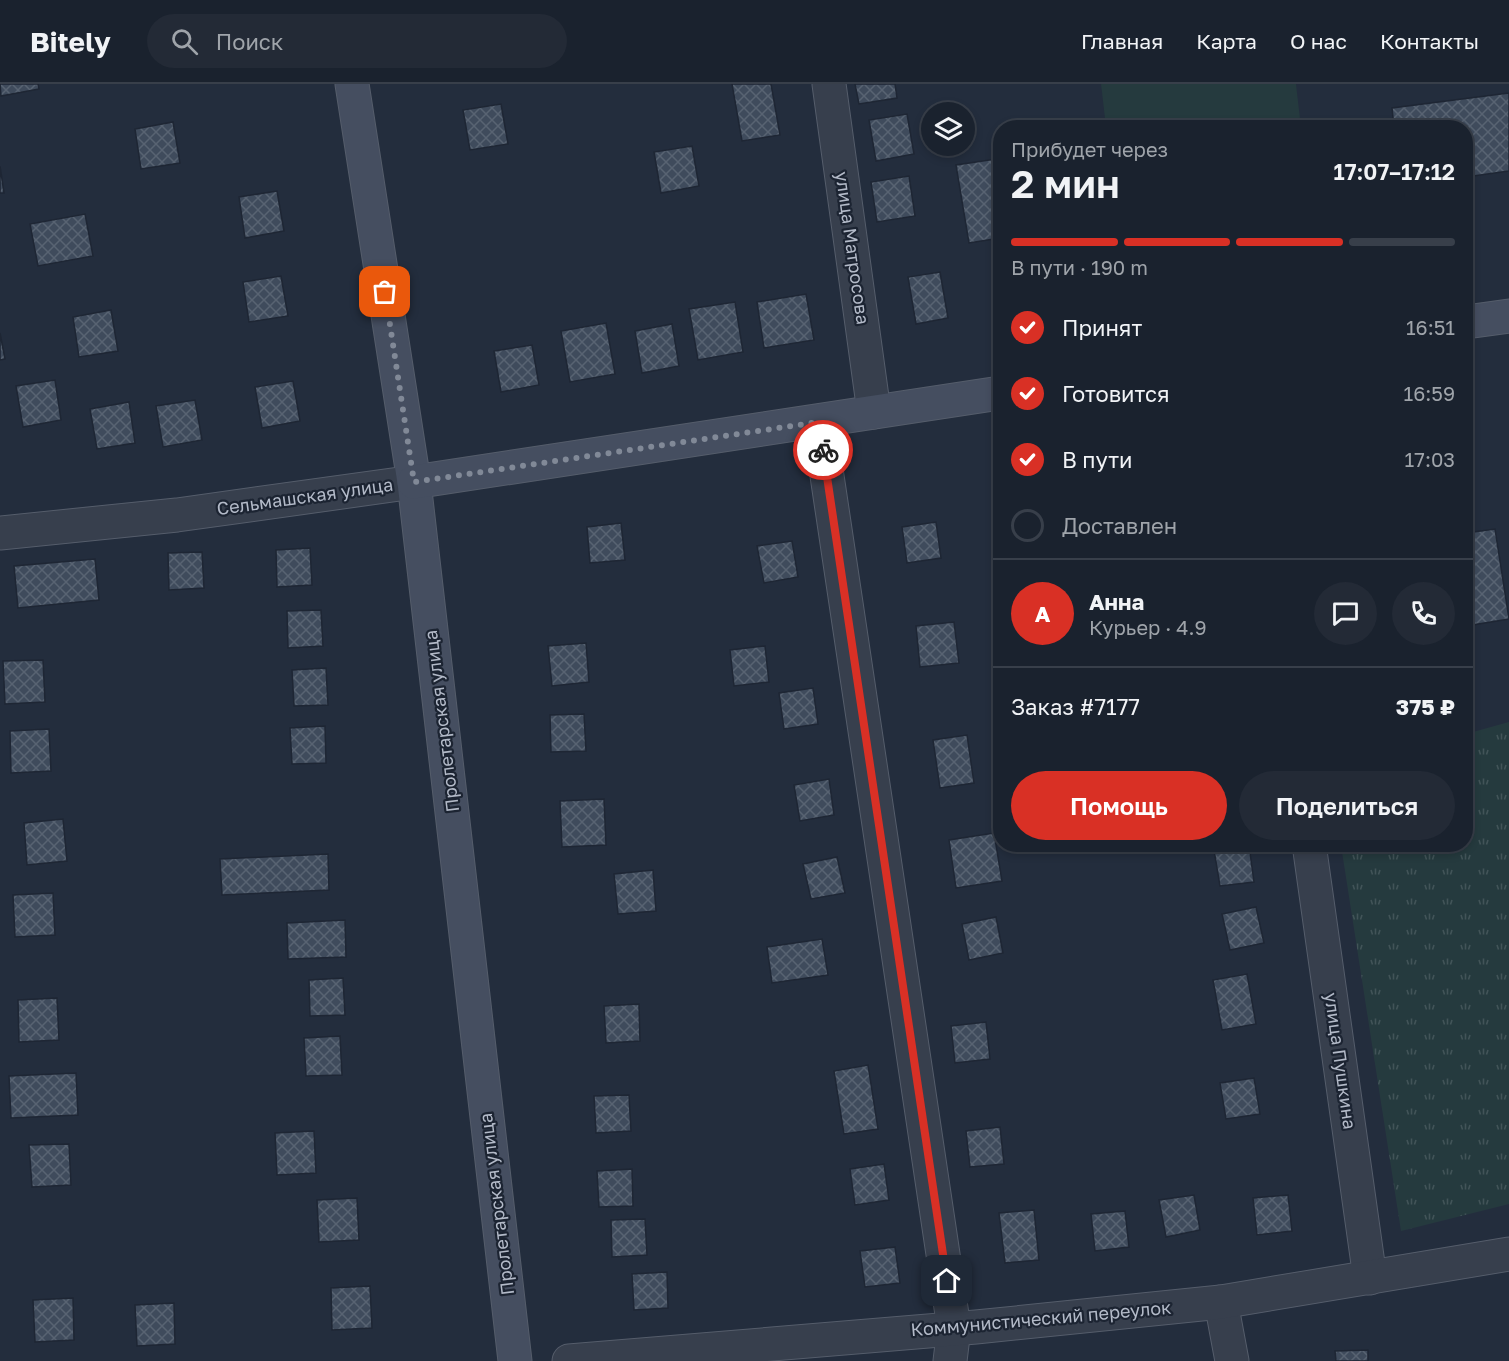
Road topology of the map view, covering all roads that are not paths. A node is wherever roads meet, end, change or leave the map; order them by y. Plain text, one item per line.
1 (352, 84) edge
2 (829, 84) edge
3 (1509, 316) edge
4 (1473, 321) edge
5 (993, 394) edge
6 (874, 412) junction
7 (819, 422) junction
8 (414, 482) junction
9 (0, 533) edge
10 (1310, 852) edge
11 (1509, 1254) edge
12 (1370, 1278) junction
13 (1221, 1302) junction
14 (954, 1328) junction
15 (515, 1361) edge
16 (569, 1361) edge
17 (950, 1361) edge
18 (1232, 1361) edge

1 - 8 main road, Пролетарская улица
2 - 6 street, улица Матросова
3 - 4 main road
5 - 6 main road, Сельмашская улица
6 - 7 main road, Сельмашская улица
7 - 8 main road, Сельмашская улица
7 - 14 street
8 - 9 street, Сельмашская улица
8 - 15 main road, Пролетарская улица
10 - 12 street, улица Пушкина
11 - 12 street, Коммунистический переулок
12 - 13 street, Коммунистический переулок
13 - 14 street, Коммунистический переулок
13 - 18 street
14 - 16 street, Коммунистический переулок
14 - 17 street

